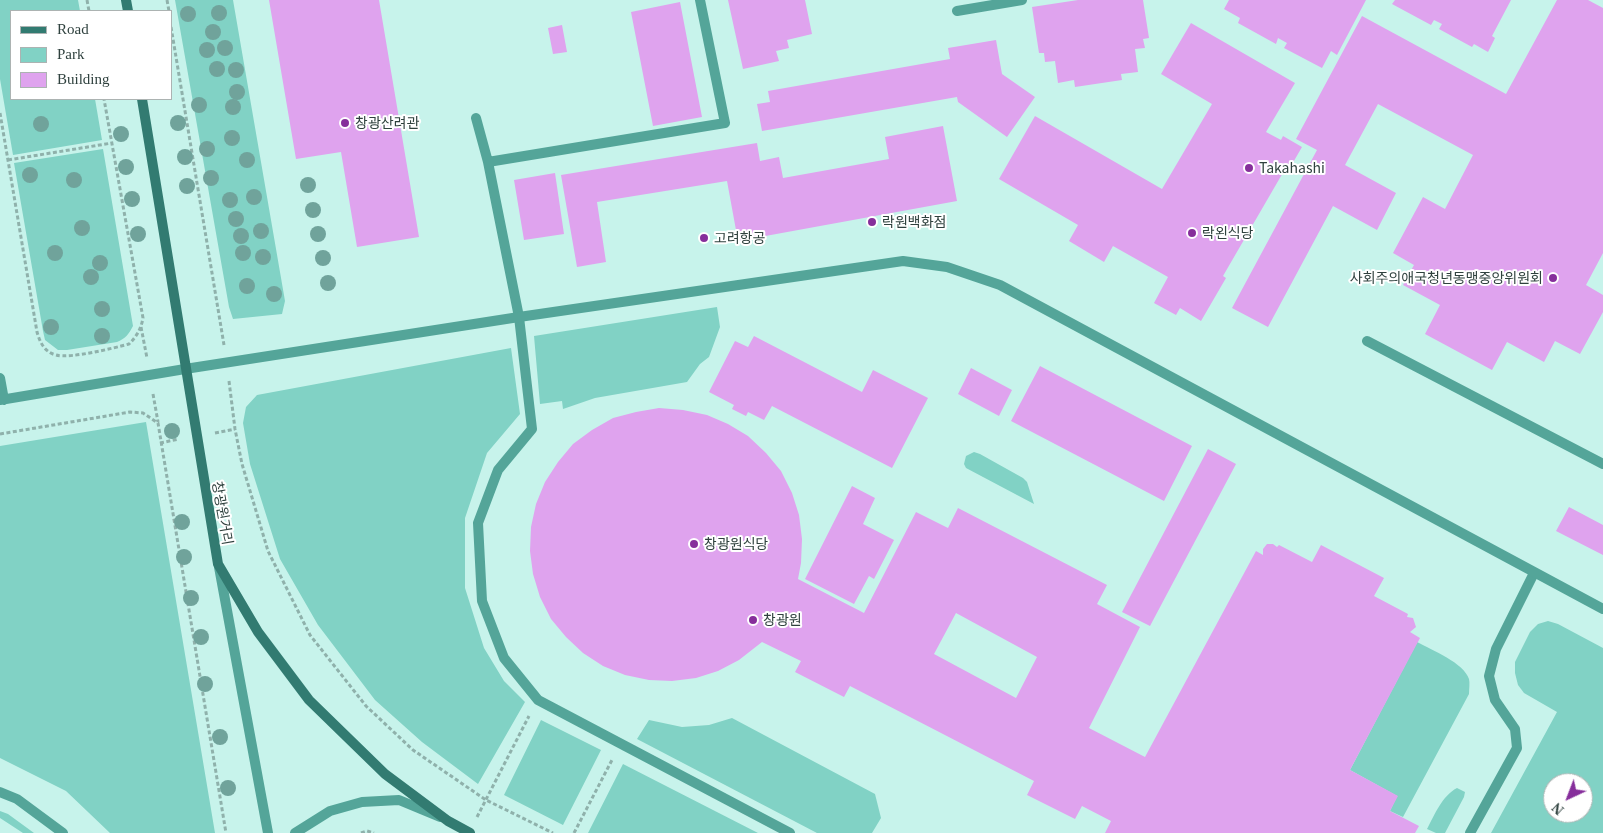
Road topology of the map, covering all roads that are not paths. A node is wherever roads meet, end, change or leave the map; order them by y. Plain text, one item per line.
1 (700, 0) edge
2 (1022, 0) edge
3 (957, 11) dead end
4 (142, 100) edge
5 (476, 118) dead end
6 (488, 162) junction
7 (519, 316) junction
8 (1367, 341) dead end
9 (185, 369) junction
10 (0, 378) edge
11 (2, 400) edge
12 (1603, 464) edge
13 (218, 564) junction
14 (1534, 573) junction
15 (1603, 609) edge
16 (0, 792) edge
17 (448, 821) junction
18 (63, 833) edge
19 (268, 833) edge
20 (295, 833) edge
21 (470, 833) edge
22 (790, 833) edge
23 (1470, 833) edge

1 - 6 street
2 - 3 street
4 - 9 main road, 창광원거리
5 - 6 street
6 - 7 street
7 - 9 street
7 - 14 street
7 - 22 street
8 - 12 street
9 - 11 street
9 - 13 main road, 창광원거리
10 - 11 street
13 - 17 main road, 창광원거리
13 - 19 street
14 - 15 street
14 - 23 street
16 - 18 street
17 - 20 street
17 - 21 main road, 창광원거리

